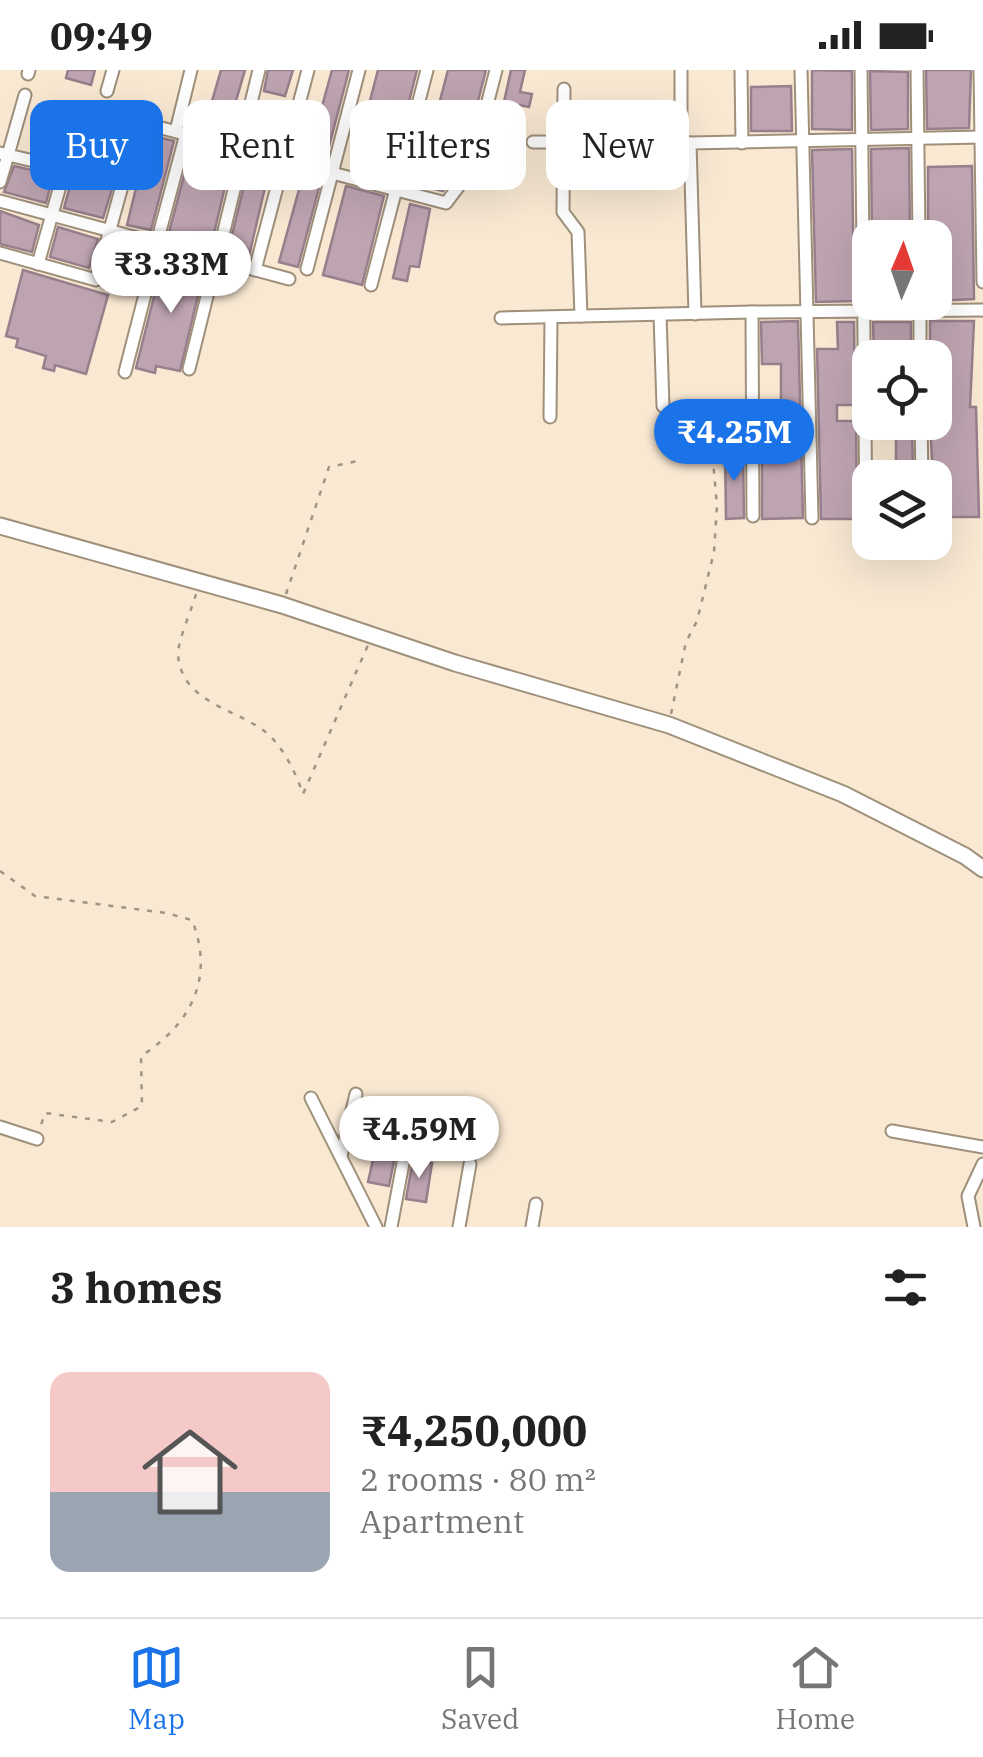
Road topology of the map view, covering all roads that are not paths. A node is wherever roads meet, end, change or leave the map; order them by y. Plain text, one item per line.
1 (113, 70) edge
2 (191, 70) edge
3 (258, 70) edge
4 (308, 70) edge
5 (360, 70) edge
6 (427, 70) edge
7 (496, 70) edge
8 (681, 70) edge
9 (742, 70) edge
10 (801, 70) edge
11 (861, 70) edge
12 (917, 70) edge
13 (980, 70) edge
14 (564, 89) dead end
15 (107, 92) dead end
16 (25, 96) dead end
17 (252, 100) edge
18 (300, 100) edge
19 (419, 100) edge
20 (488, 100) edge
21 (564, 100) edge
22 (683, 100) edge
23 (163, 128) edge
24 (181, 133) junction
25 (982, 138) edge
26 (860, 139) junction
27 (918, 139) junction
28 (533, 142) dead end
29 (546, 142) edge
30 (803, 142) junction
31 (689, 143) edge
32 (742, 143) junction
33 (4, 154) edge
34 (30, 160) edge
35 (331, 172) junction
36 (350, 177) edge
37 (0, 182) edge
38 (59, 190) edge
39 (122, 190) edge
40 (232, 190) edge
41 (275, 190) edge
42 (395, 190) edge
43 (399, 190) edge
44 (458, 190) edge
45 (563, 190) edge
46 (688, 190) edge
47 (0, 201) edge
48 (52, 216) junction
49 (862, 220) edge
50 (919, 220) edge
51 (110, 232) junction
52 (159, 238) junction
53 (218, 253) junction
54 (0, 254) edge
55 (38, 264) junction
56 (307, 269) dead end
57 (255, 270) junction
58 (289, 279) dead end
59 (983, 282) edge
60 (371, 286) dead end
61 (952, 308) edge
62 (983, 310) edge
63 (807, 311) junction
64 (852, 311) edge
65 (752, 312) junction
66 (660, 314) junction
67 (695, 314) junction
68 (581, 316) junction
69 (551, 317) junction
70 (501, 318) dead end
71 (865, 320) edge
72 (189, 369) dead end
73 (125, 372) dead end
74 (663, 406) dead end
75 (550, 418) dead end
76 (866, 460) edge
77 (754, 516) dead end
78 (812, 518) dead end
79 (0, 526) edge
80 (983, 869) edge
81 (356, 1094) dead end
82 (311, 1098) dead end
83 (410, 1126) dead end
84 (0, 1127) edge
85 (892, 1131) dead end
86 (37, 1139) road end
87 (983, 1147) edge
88 (341, 1156) junction
89 (470, 1164) dead end
90 (983, 1164) edge
91 (536, 1204) dead end
92 (376, 1227) edge
93 (391, 1227) edge
94 (459, 1227) edge
95 (532, 1227) edge
96 (974, 1227) edge

1 - 15 street
2 - 24 street
3 - 17 street
4 - 18 street
5 - 35 street
6 - 19 street
7 - 20 street
8 - 22 street
9 - 32 street
10 - 30 street
11 - 26 street
12 - 27 street
13 - 25 street
14 - 21 street
16 - 33 street
23 - 24 street
24 - 52 street
25 - 27 street
25 - 59 street
26 - 27 street
26 - 30 street
26 - 49 street
27 - 50 street
28 - 29 street
30 - 32 street
30 - 63 street
31 - 32 street
33 - 34 street
33 - 37 street
35 - 36 street
35 - 56 street
38 - 48 street
39 - 51 street
40 - 53 street
41 - 57 street
42 - 60 street
43 - 44 street
45 - 68 street
46 - 67 street
47 - 48 street
48 - 51 street
48 - 55 street
51 - 52 street
51 - 55 street
52 - 53 street
52 - 73 street
53 - 57 street
53 - 72 street
54 - 55 street
57 - 58 street
61 - 62 street
63 - 64 street
63 - 65 street
63 - 78 street
65 - 67 street
65 - 77 street
66 - 67 street
66 - 68 street
66 - 74 street
68 - 69 street
69 - 70 street
69 - 75 street
71 - 76 street
79 - 80 street
81 - 88 street
82 - 88 street
83 - 93 street
84 - 86 street
85 - 87 street
88 - 92 street
89 - 94 street
90 - 96 street
91 - 95 street

